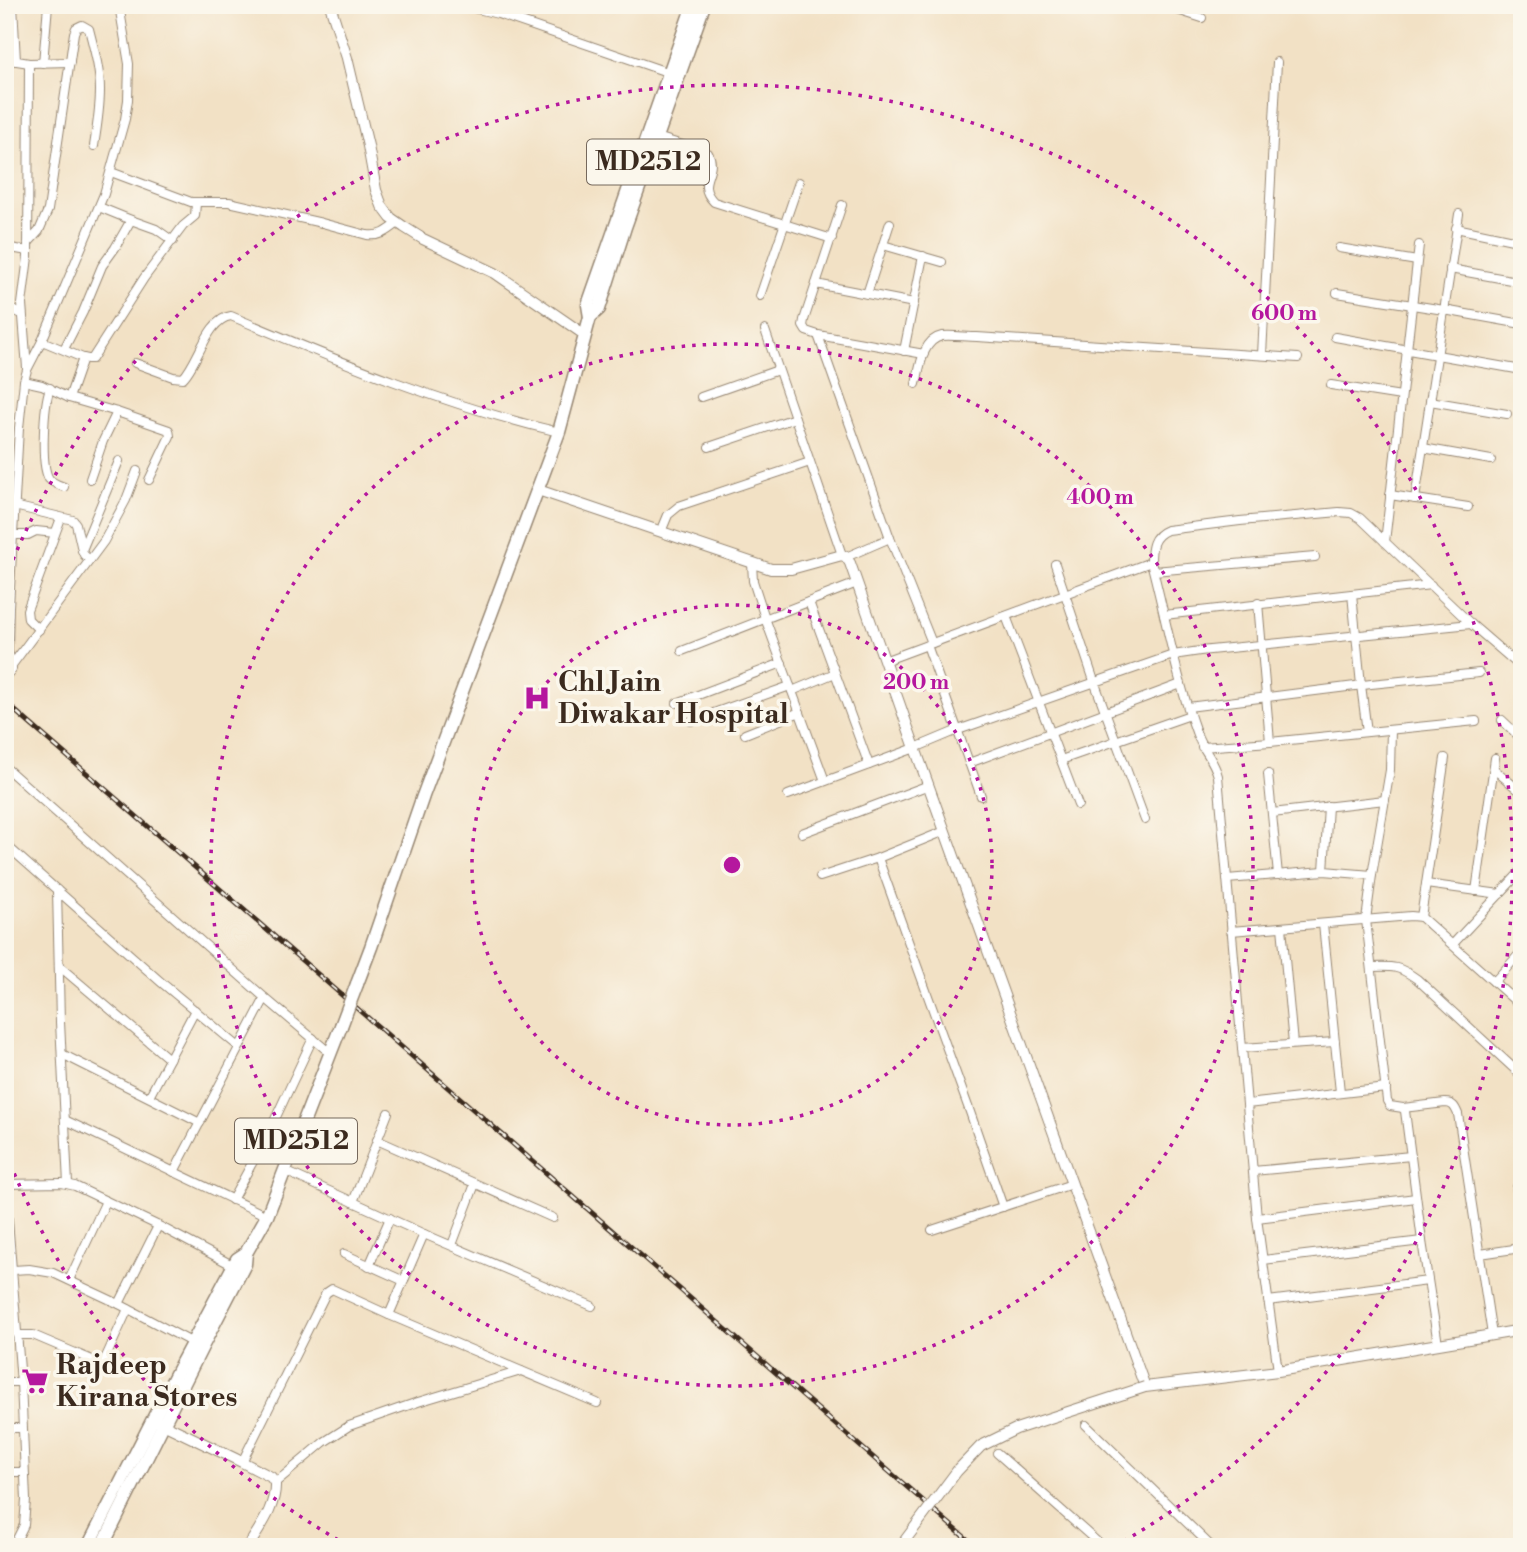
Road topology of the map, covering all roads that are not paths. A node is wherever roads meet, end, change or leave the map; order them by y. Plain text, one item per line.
1 (13, 5) edge
2 (48, 5) edge
3 (119, 5) edge
4 (330, 5) edge
5 (461, 5) edge
6 (693, 5) edge
7 (704, 5) edge
8 (1162, 5) edge
9 (1202, 18) dead end
10 (9, 61) edge
11 (70, 62) junction
12 (1277, 62) dead end
13 (29, 63) junction
14 (43, 63) junction
15 (670, 73) junction
16 (657, 137) junction
17 (94, 146) dead end
18 (111, 172) junction
19 (799, 182) dead end
20 (842, 205) dead end
21 (99, 206) junction
22 (196, 208) junction
23 (1459, 214) dead end
24 (131, 220) junction
25 (398, 223) junction
26 (890, 223) dead end
27 (784, 224) junction
28 (1456, 228) junction
29 (832, 239) junction
30 (173, 241) junction
31 (1522, 243) edge
32 (883, 245) junction
33 (1419, 245) dead end
34 (5, 247) edge
35 (28, 247) junction
36 (1339, 248) dead end
37 (923, 257) junction
38 (1417, 261) junction
39 (942, 262) dead end
40 (1450, 269) junction
41 (1522, 282) edge
42 (816, 285) junction
43 (1337, 292) dead end
44 (867, 294) junction
45 (760, 296) dead end
46 (914, 303) junction
47 (1412, 305) junction
48 (6, 310) edge
49 (1444, 310) junction
50 (22, 314) junction
51 (590, 317) junction
52 (1522, 324) edge
53 (765, 330) dead end
54 (585, 335) junction
55 (818, 335) junction
56 (1335, 337) dead end
57 (43, 341) junction
58 (64, 349) junction
59 (1407, 350) junction
60 (904, 351) junction
61 (924, 354) junction
62 (1437, 354) junction
63 (1262, 355) junction
64 (1298, 358) dead end
65 (85, 359) junction
66 (135, 363) dead end
67 (27, 370) junction
68 (778, 370) junction
69 (1522, 370) edge
70 (24, 381) junction
71 (916, 384) dead end
72 (1331, 385) dead end
73 (50, 388) junction
74 (1401, 396) junction
75 (701, 397) dead end
76 (69, 398) junction
77 (1430, 401) junction
78 (117, 412) junction
79 (1507, 414) dead end
80 (795, 418) junction
81 (559, 432) junction
82 (709, 447) dead end
83 (1423, 448) junction
84 (1490, 460) dead end
85 (119, 461) dead end
86 (810, 462) junction
87 (137, 471) dead end
88 (90, 479) dead end
89 (149, 480) dead end
90 (64, 488) dead end
91 (538, 489) junction
92 (1390, 495) junction
93 (1415, 499) junction
94 (14, 506) junction
95 (1468, 508) dead end
96 (61, 518) junction
97 (662, 532) junction
98 (55, 533) junction
99 (13, 534) junction
100 (890, 538) junction
101 (1385, 542) junction
102 (82, 550) junction
103 (844, 556) junction
104 (1315, 557) dead end
105 (90, 560) junction
106 (752, 563) junction
107 (1055, 564) dead end
108 (1153, 567) junction
109 (857, 583) junction
110 (1431, 585) junction
111 (1065, 594) junction
112 (1352, 594) junction
113 (808, 601) junction
114 (1258, 603) junction
115 (1164, 615) junction
116 (1006, 616) junction
117 (765, 618) junction
118 (1471, 624) junction
119 (39, 629) junction
120 (1356, 635) junction
121 (929, 644) junction
122 (1262, 644) junction
123 (7, 650) edge
124 (681, 651) dead end
125 (1173, 655) junction
126 (884, 661) junction
127 (782, 663) junction
128 (12, 665) junction
129 (1522, 668) edge
130 (835, 673) junction
131 (1479, 673) dead end
132 (5, 677) edge
133 (1094, 681) junction
134 (1181, 684) junction
135 (1361, 685) junction
136 (791, 689) junction
137 (1266, 697) junction
138 (1038, 701) junction
139 (677, 703) dead end
140 (1105, 711) junction
141 (1189, 711) junction
142 (800, 712) junction
143 (1502, 720) dead end
144 (691, 721) dead end
145 (1476, 721) dead end
146 (958, 730) junction
147 (1391, 730) junction
148 (1367, 732) junction
149 (1050, 733) junction
150 (745, 734) dead end
151 (1522, 739) edge
152 (1116, 740) junction
153 (1270, 742) junction
154 (1202, 747) junction
155 (915, 748) junction
156 (1445, 758) dead end
157 (1495, 758) dead end
158 (1061, 760) junction
159 (969, 763) junction
160 (869, 765) junction
161 (5, 767) edge
162 (1494, 769) junction
163 (1268, 774) dead end
164 (825, 781) junction
165 (929, 785) junction
166 (1522, 793) edge
167 (788, 795) dead end
168 (981, 796) dead end
169 (1385, 800) junction
170 (1078, 805) dead end
171 (1328, 806) junction
172 (1272, 813) junction
173 (1145, 820) dead end
174 (945, 831) junction
175 (802, 833) dead end
176 (5, 845) edge
177 (878, 858) junction
178 (1521, 869) edge
179 (1324, 871) junction
180 (1278, 875) junction
181 (1372, 875) junction
182 (820, 877) dead end
183 (1227, 879) junction
184 (1426, 884) junction
185 (57, 890) junction
186 (1476, 891) junction
187 (1500, 894) junction
188 (1421, 917) junction
189 (1366, 920) junction
190 (1323, 924) junction
191 (1282, 927) junction
192 (1231, 931) junction
193 (1453, 944) junction
194 (1522, 951) edge
195 (58, 966) junction
196 (1371, 967) junction
197 (1494, 982) junction
198 (265, 998) junction
199 (1522, 1007) edge
200 (195, 1010) junction
201 (313, 1038) junction
202 (1335, 1042) junction
203 (1293, 1044) junction
204 (239, 1047) junction
205 (1242, 1048) junction
206 (330, 1053) junction
207 (62, 1054) junction
208 (169, 1059) junction
209 (1522, 1076) edge
210 (1386, 1088) junction
211 (1340, 1092) junction
212 (149, 1097) junction
213 (1247, 1104) junction
214 (1403, 1108) junction
215 (388, 1113) dead end
216 (65, 1120) junction
217 (200, 1122) junction
218 (377, 1140) junction
219 (1411, 1156) junction
220 (285, 1171) junction
221 (1253, 1171) junction
222 (174, 1172) junction
223 (1522, 1178) edge
224 (5, 1183) edge
225 (68, 1184) junction
226 (475, 1184) junction
227 (1072, 1184) junction
228 (1416, 1198) junction
229 (232, 1200) junction
230 (1522, 1200) edge
231 (106, 1201) junction
232 (353, 1202) junction
233 (1003, 1207) junction
234 (267, 1216) junction
235 (390, 1218) junction
236 (1257, 1218) junction
237 (553, 1219) dead end
238 (158, 1226) junction
239 (932, 1230) dead end
240 (424, 1234) junction
241 (1422, 1241) junction
242 (452, 1245) junction
243 (1522, 1245) edge
244 (246, 1253) junction
245 (344, 1254) dead end
246 (1480, 1254) junction
247 (1263, 1260) junction
248 (234, 1266) junction
249 (369, 1266) junction
250 (13, 1270) junction
251 (69, 1280) junction
252 (404, 1281) junction
253 (1428, 1281) junction
254 (1268, 1301) junction
255 (5, 1302) edge
256 (15, 1302) junction
257 (119, 1304) junction
258 (593, 1306) dead end
259 (128, 1310) junction
260 (388, 1315) junction
261 (1522, 1330) edge
262 (18, 1335) junction
263 (1492, 1335) junction
264 (192, 1343) junction
265 (1438, 1344) junction
266 (521, 1371) junction
267 (1278, 1371) junction
268 (5, 1382) edge
269 (21, 1382) junction
270 (1145, 1387) junction
271 (597, 1403) dead end
272 (158, 1422) junction
273 (1086, 1425) dead end
274 (5, 1428) edge
275 (22, 1428) junction
276 (997, 1453) dead end
277 (242, 1462) junction
278 (5, 1472) edge
279 (24, 1472) junction
280 (275, 1483) junction
281 (13, 1547) edge
282 (88, 1547) edge
283 (102, 1547) edge
284 (247, 1547) edge
285 (900, 1547) edge
286 (1103, 1547) edge
287 (1212, 1547) edge

1 - 10 street
2 - 14 street
3 - 18 street
4 - 25 street
5 - 15 street
6 - 15 main road, MD2512
7 - 16 main road, MD2512
8 - 9 street
10 - 13 street
11 - 14 street
11 - 17 street
11 - 35 street
12 - 63 street
13 - 14 street
13 - 35 street
15 - 51 main road, MD2512
16 - 27 street
16 - 51 main road, MD2512
18 - 21 street
18 - 22 street
19 - 27 street
20 - 29 street
21 - 24 street
21 - 57 street
22 - 25 street
22 - 30 street
23 - 28 street
24 - 30 street
24 - 58 street
25 - 54 street
26 - 32 street
27 - 29 street
27 - 45 street
28 - 31 street
28 - 40 street
29 - 42 street
30 - 65 street
32 - 37 street
32 - 44 street
33 - 38 street
34 - 35 street
35 - 50 street
36 - 38 street
37 - 39 street
37 - 46 street
38 - 47 street
40 - 41 street
40 - 49 street
42 - 44 street
42 - 55 street
43 - 47 street
44 - 46 street
46 - 60 street
47 - 49 street
47 - 59 street
48 - 50 street
49 - 52 street
49 - 62 street
50 - 67 street
51 - 54 main road, MD2512
53 - 68 street
54 - 81 main road, MD2512
55 - 60 street
55 - 100 street
56 - 59 street
57 - 58 street
57 - 67 street
58 - 65 street
59 - 62 street
59 - 74 street
60 - 61 street
61 - 63 street
61 - 71 street
62 - 69 street
62 - 77 street
63 - 64 street
65 - 76 street
66 - 81 street
67 - 70 street
68 - 75 street
68 - 80 street
70 - 73 street
70 - 94 street
72 - 74 street
73 - 76 street
73 - 90 street
74 - 92 street
76 - 78 street
77 - 79 street
77 - 83 street
78 - 88 street
78 - 89 street
80 - 82 street
80 - 86 street
81 - 91 main road, MD2512
83 - 84 street
83 - 93 street
85 - 102 street
86 - 97 street
86 - 103 street
87 - 105 street
91 - 97 street
91 - 206 main road, MD2512, bridge
92 - 93 street
92 - 101 street
93 - 95 street
94 - 96 street
94 - 99 street
96 - 98 street
96 - 102 street
97 - 106 street
98 - 99 street
98 - 119 street
99 - 123 street
100 - 103 street
100 - 121 street
101 - 108 street
101 - 110 street
102 - 105 street
103 - 106 street
103 - 109 street
104 - 108 street
105 - 119 street
106 - 117 street
107 - 111 street
108 - 111 street
108 - 115 street
109 - 113 street
109 - 126 street
110 - 112 street
110 - 118 street
111 - 116 street
111 - 133 street
112 - 114 street
112 - 120 street
113 - 117 street
113 - 130 street
114 - 115 street
114 - 122 street
115 - 125 street
116 - 121 street
116 - 138 street
117 - 124 street
117 - 127 street
118 - 120 street
118 - 129 street
119 - 128 street
120 - 122 street
120 - 135 street
121 - 126 street
121 - 146 street
122 - 125 street
122 - 137 street
123 - 128 street
125 - 133 street
125 - 134 street
126 - 155 street
127 - 136 street
127 - 139 street
128 - 132 street
130 - 136 street
130 - 160 street
131 - 135 street
133 - 138 street
133 - 140 street
134 - 140 street
134 - 141 street
135 - 137 street
135 - 148 street
136 - 142 street
136 - 144 street
137 - 141 street
137 - 153 street
138 - 146 street
138 - 149 street
140 - 149 street
140 - 152 street
141 - 152 street
141 - 154 street
142 - 150 street
142 - 164 street
143 - 151 street
145 - 147 street
146 - 155 street
146 - 159 street
147 - 148 street
147 - 169 street
148 - 153 street
149 - 158 street
149 - 159 street
152 - 158 street
152 - 173 street
153 - 154 street
154 - 183 street
155 - 160 street
155 - 165 street
156 - 184 street
157 - 162 street
158 - 170 street
159 - 168 street
160 - 164 street
161 - 198 street
162 - 166 street
162 - 186 street
163 - 172 street
164 - 167 street
165 - 174 street
165 - 175 street
169 - 171 street
169 - 181 street
171 - 172 street
171 - 179 street
172 - 180 street
174 - 177 street
174 - 227 street
176 - 185 street
177 - 182 street
177 - 233 street
178 - 187 street
179 - 180 street
179 - 181 street
180 - 183 street
181 - 189 street
183 - 192 street
184 - 186 street
184 - 188 street
185 - 195 street
185 - 200 street
186 - 187 street
187 - 193 street
188 - 189 street
188 - 193 street
189 - 190 street
189 - 196 street
190 - 191 street
190 - 202 street
191 - 192 street
191 - 203 street
192 - 205 street
193 - 197 street
194 - 197 street
195 - 207 street
195 - 208 street
196 - 209 street
196 - 210 street
197 - 199 street
198 - 201 street
198 - 204 street
200 - 204 street
200 - 208 street
201 - 206 street
201 - 229 street
202 - 203 street
202 - 211 street
203 - 205 street
204 - 217 street
205 - 213 street
206 - 220 main road, MD2512
207 - 212 street
207 - 216 street
208 - 212 street
210 - 211 street
210 - 214 street
211 - 213 street
212 - 217 street
213 - 221 street
214 - 219 street
214 - 246 street
215 - 218 street
216 - 222 street
216 - 225 street
217 - 222 street
218 - 226 street
218 - 232 street
219 - 221 street
219 - 228 street
220 - 232 street
220 - 234 main road, MD2512
221 - 236 street
222 - 229 street
223 - 230 street
224 - 225 street
224 - 250 street
225 - 231 street
226 - 237 street
226 - 242 street
227 - 233 street
227 - 270 street
228 - 236 street
228 - 241 street
229 - 234 street
231 - 238 street
231 - 251 street
232 - 235 street
233 - 239 street
234 - 244 main road, MD2512
235 - 240 street
235 - 249 street
236 - 247 street
238 - 248 street
238 - 257 street
240 - 242 street
240 - 252 street
241 - 247 street
241 - 253 street
242 - 258 street
243 - 246 street
244 - 248 main road, MD2512
244 - 272 main road, MD2512
245 - 249 street
246 - 263 street
247 - 254 street
248 - 264 main road, MD2512
249 - 252 street
250 - 251 street
250 - 256 street
251 - 257 street
252 - 260 street
253 - 254 street
253 - 265 street
254 - 267 street
255 - 256 street
256 - 262 street
257 - 259 street
259 - 262 street
259 - 264 street
260 - 266 street
260 - 277 street
261 - 263 street
262 - 269 street
263 - 265 street
264 - 272 main road, MD2512
265 - 267 street
266 - 271 street
266 - 280 street
267 - 270 street
268 - 269 street
269 - 275 street
270 - 285 street, bridge
272 - 277 street
272 - 282 main road, MD2512
272 - 283 main road, MD2512
273 - 287 street
274 - 275 street
275 - 279 street
276 - 286 street
277 - 280 street
278 - 279 street
279 - 281 street
280 - 284 street

